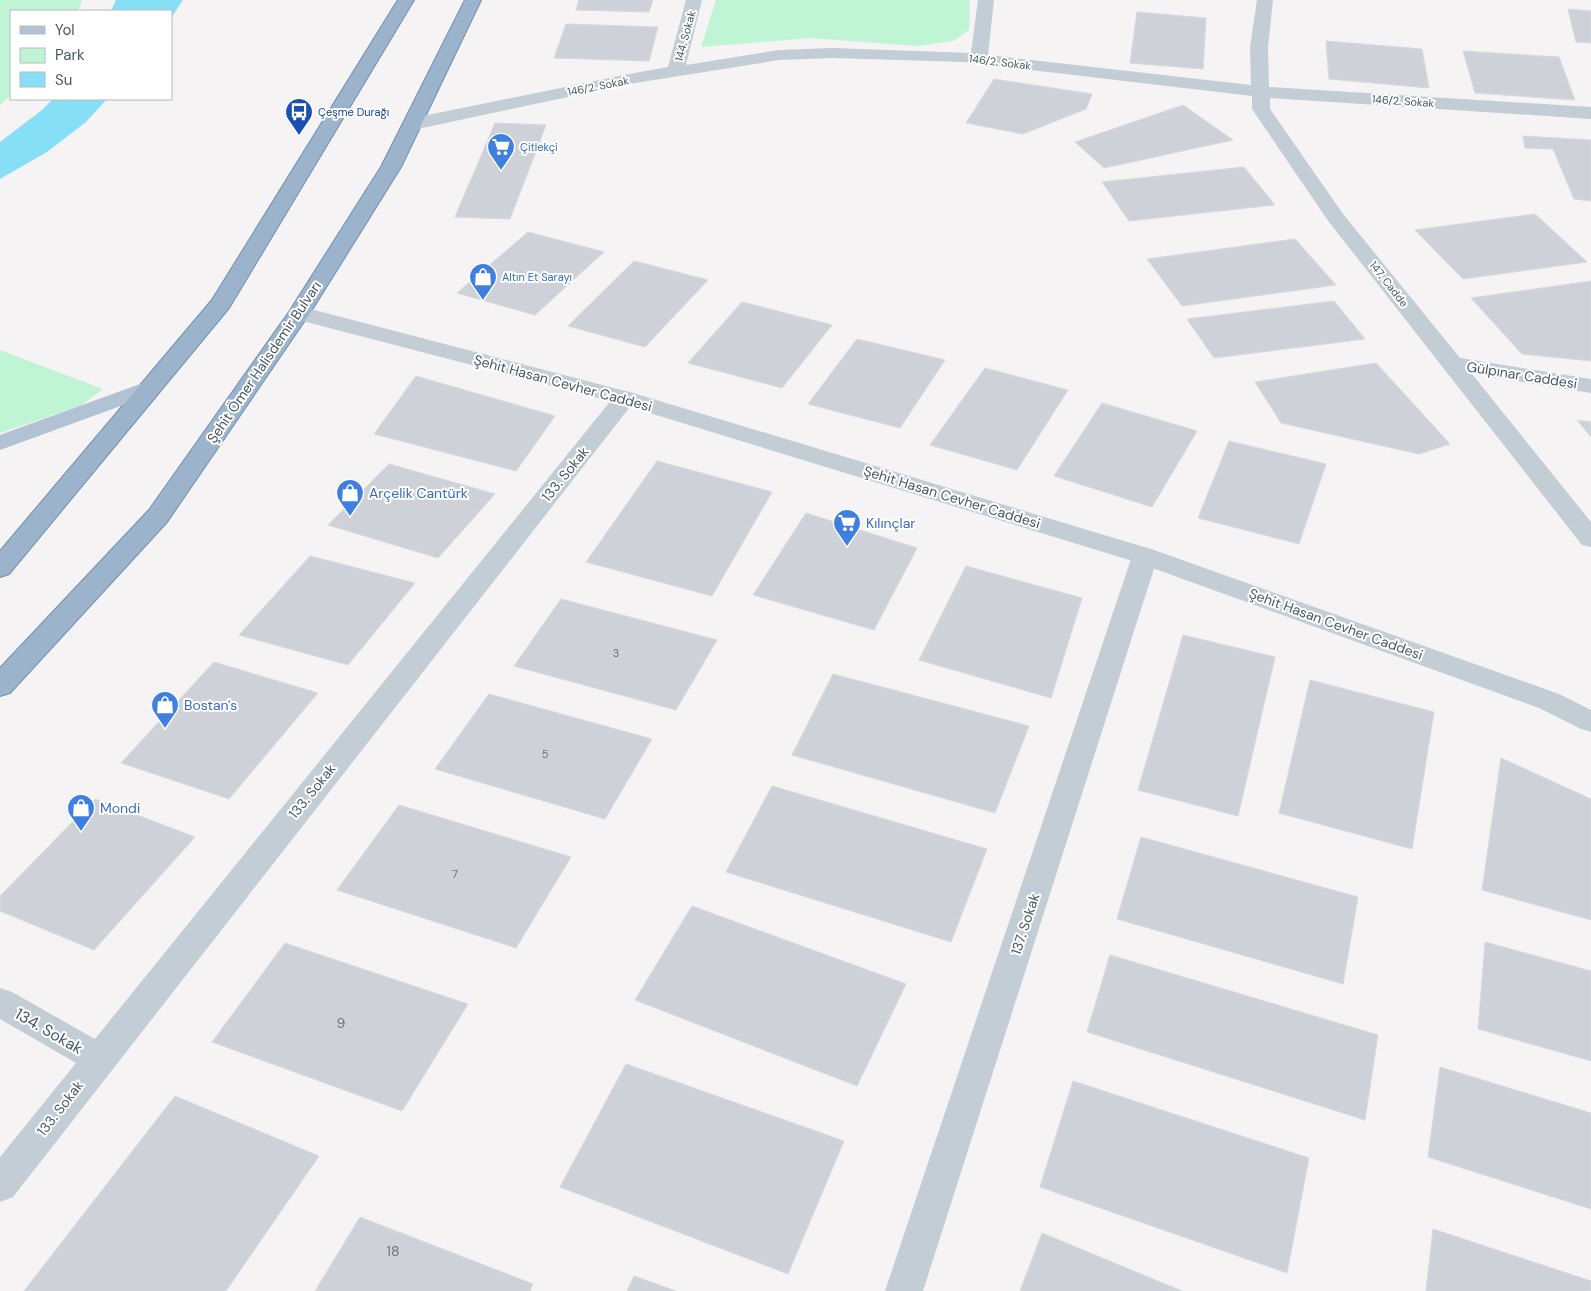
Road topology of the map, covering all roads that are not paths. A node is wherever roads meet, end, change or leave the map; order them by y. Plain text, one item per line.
1 (406, 0) edge
2 (473, 0) edge
3 (694, 0) edge
4 (986, 0) edge
5 (1265, 0) edge
6 (979, 59) junction
7 (675, 73) junction
8 (1260, 92) junction
9 (1591, 113) edge
10 (413, 124) junction
11 (299, 313) junction
12 (1452, 364) junction
13 (1591, 386) edge
14 (151, 387) junction
15 (626, 398) junction
16 (0, 443) edge
17 (1591, 539) edge
18 (1145, 556) junction
19 (0, 568) edge
20 (0, 686) edge
21 (1591, 722) edge
22 (0, 1002) edge
23 (99, 1059) junction
24 (0, 1185) edge
25 (904, 1291) edge

1 - 14 highway
2 - 10 highway, Şehit Ömer Halisdemir Bulvarı
3 - 7 street, 144. Sokak
4 - 6 street
5 - 8 street, 147. Cadde
6 - 7 street, 146/2. Sokak
6 - 8 street, 146/2. Sokak
7 - 10 street, 146/2. Sokak
8 - 9 street, 146/2. Sokak
8 - 12 street, 147. Cadde
10 - 11 highway, Şehit Ömer Halisdemir Bulvarı
11 - 15 street, Şehit Hasan Cevher Caddesi
11 - 20 highway, Şehit Ömer Halisdemir Bulvarı
12 - 13 street, Gülpınar Caddesi
12 - 17 street, 147. Cadde
14 - 16 main road
14 - 19 highway
15 - 18 street, Şehit Hasan Cevher Caddesi
15 - 23 street, 133. Sokak
18 - 21 street, Şehit Hasan Cevher Caddesi
18 - 25 street, 137. Sokak
22 - 23 street, 134. Sokak
23 - 24 street, 133. Sokak

